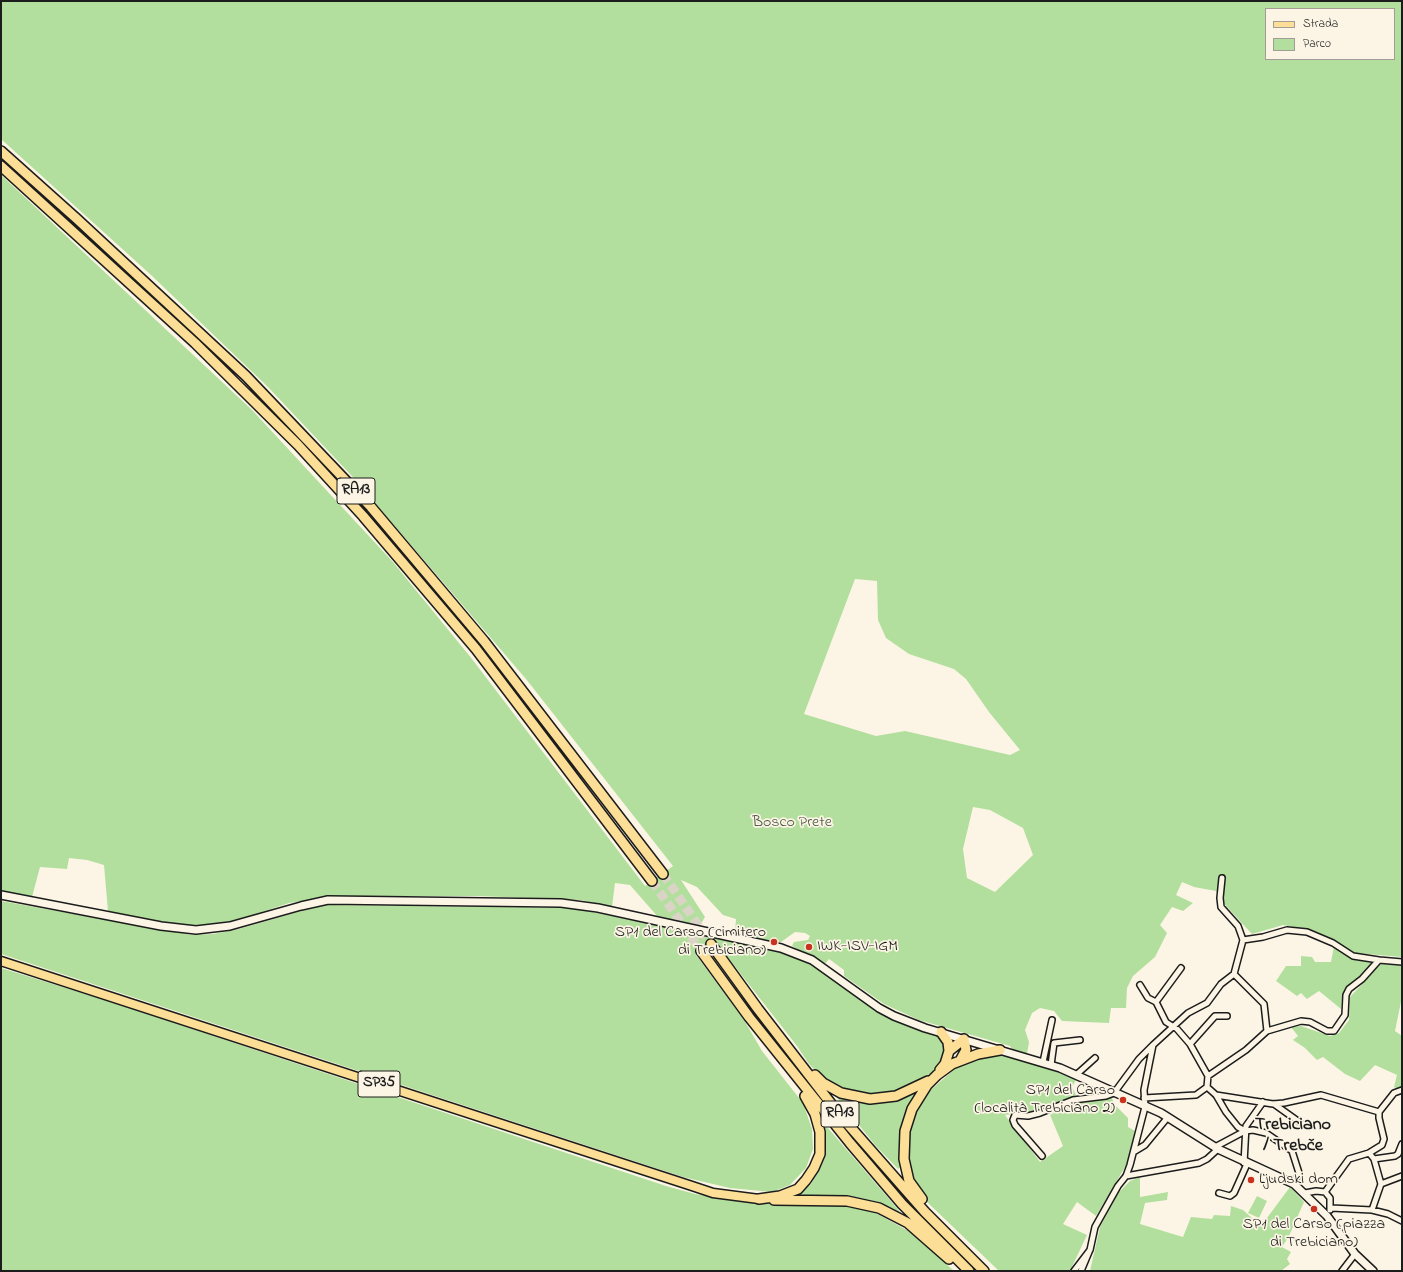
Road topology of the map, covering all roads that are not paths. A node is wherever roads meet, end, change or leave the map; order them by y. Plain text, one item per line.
1 (1, 151) edge
2 (1, 166) edge
3 (662, 874) tunnel mouth
4 (1222, 878) dead end
5 (652, 881) tunnel mouth
6 (1, 895) edge
7 (1243, 940) junction
8 (712, 944) tunnel mouth
9 (701, 951) tunnel mouth
10 (1379, 960) junction
11 (1, 961) edge
12 (1402, 962) edge
13 (1180, 968) dead end
14 (1234, 974) junction
15 (1140, 984) dead end
16 (1156, 1002) junction
17 (758, 1009) junction
18 (1227, 1016) dead end
19 (749, 1017) junction
20 (1052, 1020) dead end
21 (1172, 1026) junction
22 (1267, 1031) junction
23 (941, 1032) junction
24 (964, 1039) junction
25 (1080, 1040) dead end
26 (1153, 1044) junction
27 (1190, 1044) junction
28 (1000, 1050) junction
29 (950, 1051) junction
30 (1095, 1058) dead end
31 (961, 1059) junction
32 (1043, 1062) junction
33 (1051, 1065) junction
34 (937, 1075) junction
35 (1076, 1075) junction
36 (1208, 1076) junction
37 (1207, 1087) junction
38 (1402, 1090) edge
39 (1114, 1093) junction
40 (1216, 1095) junction
41 (1144, 1098) junction
42 (1263, 1102) junction
43 (1273, 1104) junction
44 (1146, 1107) junction
45 (1379, 1112) junction
46 (1168, 1117) junction
47 (1302, 1124) dead end
48 (1245, 1131) junction
49 (1402, 1144) edge
50 (1216, 1148) junction
51 (1135, 1151) junction
52 (1369, 1153) junction
53 (1042, 1156) dead end
54 (1374, 1159) junction
55 (1246, 1163) junction
56 (1126, 1176) junction
57 (1402, 1176) edge
58 (1294, 1184) junction
59 (1381, 1184) junction
60 (1325, 1192) junction
61 (1219, 1193) dead end
62 (1305, 1193) junction
63 (759, 1199) junction
64 (1331, 1208) junction
65 (1372, 1210) junction
66 (1327, 1216) junction
67 (1402, 1221) edge
68 (1090, 1250) junction
69 (1355, 1254) junction
70 (1362, 1262) junction
71 (962, 1271) edge
72 (969, 1271) edge
73 (984, 1271) edge
74 (990, 1271) edge
75 (1074, 1271) edge
76 (1081, 1271) edge
77 (1342, 1271) edge
78 (1366, 1271) edge
79 (1373, 1271) edge

1 - 3 highway, RA13
2 - 5 highway, RA13
4 - 7 street
6 - 23 main road
7 - 10 street
7 - 14 street
8 - 17 highway, RA13
9 - 19 highway, RA13
10 - 12 street
10 - 22 street
11 - 63 main road, SP35
13 - 16 street
14 - 21 street
14 - 22 street
15 - 16 street
16 - 21 street
17 - 34 highway
17 - 73 highway, RA13
18 - 27 street
19 - 63 highway
19 - 72 highway, RA13
20 - 32 street
21 - 26 street
21 - 27 street
22 - 36 street
23 - 24 main road
23 - 29 highway
24 - 28 main road
24 - 29 highway
24 - 31 highway
25 - 33 street
26 - 39 street
26 - 41 street
27 - 36 street
28 - 31 highway
28 - 32 main road
29 - 34 highway
30 - 35 street
31 - 34 highway
32 - 33 main road
33 - 35 main road
34 - 74 highway
35 - 39 main road
36 - 37 street
37 - 40 street
37 - 41 street
38 - 45 street
39 - 44 main road
39 - 53 street
40 - 42 street
40 - 48 street
41 - 44 street
42 - 43 street
42 - 48 street
43 - 45 street
43 - 47 street
44 - 46 main road
44 - 51 street
45 - 52 street
46 - 50 main road
46 - 51 street
48 - 50 street
48 - 55 street
48 - 58 street
49 - 54 street
50 - 55 main road
50 - 56 street
51 - 56 street
52 - 54 street
52 - 60 street
54 - 59 street
55 - 58 main road
55 - 61 street
56 - 68 street
57 - 59 street
58 - 62 main road
59 - 65 street
60 - 62 street
60 - 64 street
62 - 66 main road
63 - 71 highway
64 - 65 street
64 - 66 street
65 - 67 street
66 - 69 main road
68 - 75 street
68 - 76 street
69 - 70 main road
69 - 77 street
70 - 78 street
70 - 79 main road

